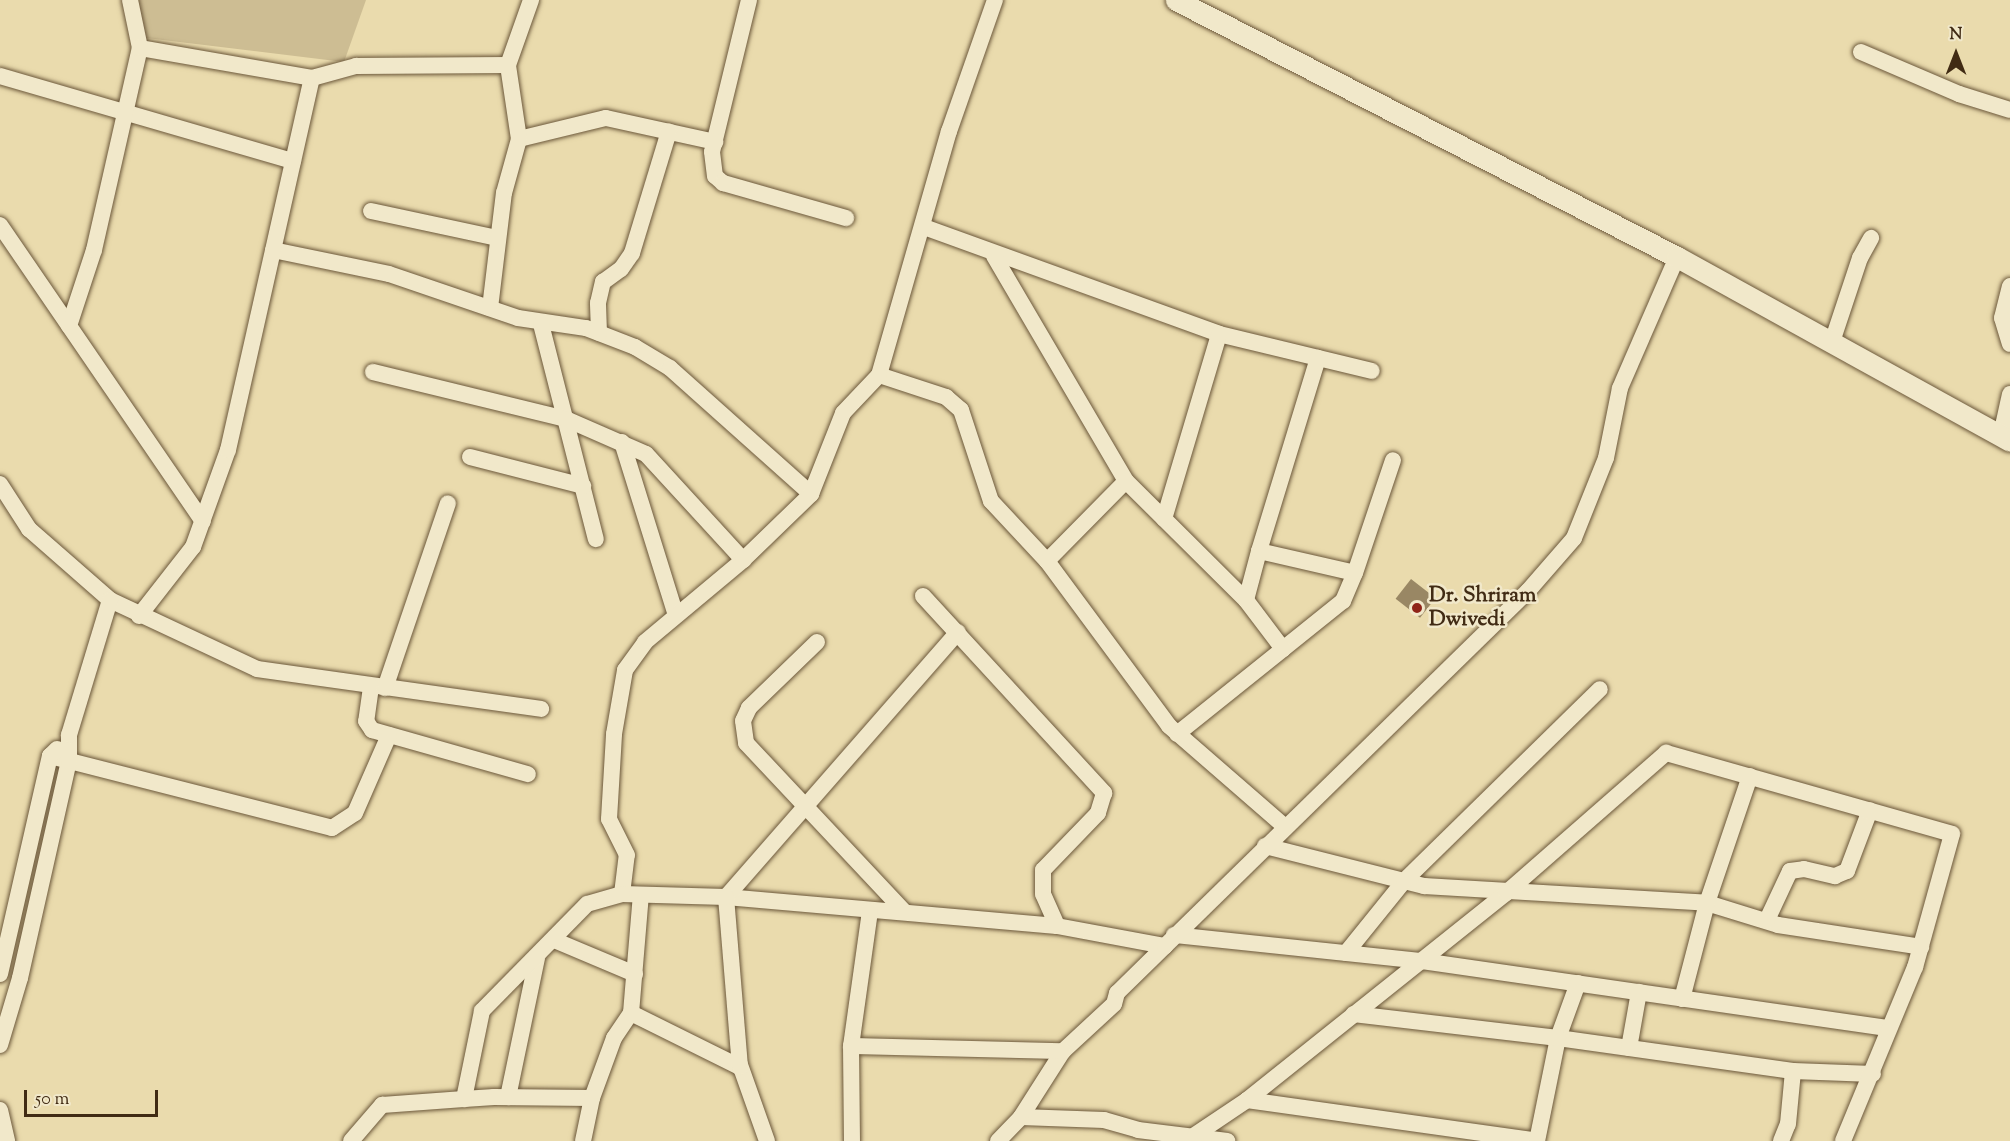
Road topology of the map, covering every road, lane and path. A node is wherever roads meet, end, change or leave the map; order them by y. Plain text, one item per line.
1 (130, 0) edge
2 (531, 0) edge
3 (749, 0) edge
4 (995, 0) edge
5 (1176, 0) edge
6 (140, 48) junction
7 (1861, 52) dead end
8 (508, 66) junction
9 (0, 76) edge
10 (312, 78) junction
11 (2010, 110) edge
12 (128, 114) junction
13 (669, 131) junction
14 (519, 139) junction
15 (715, 142) junction
16 (293, 161) junction
17 (371, 211) dead end
18 (846, 219) dead end
19 (0, 225) edge
20 (924, 227) junction
21 (497, 238) junction
22 (1871, 238) dead end
23 (273, 250) junction
24 (994, 256) junction
25 (1677, 257) junction
26 (2010, 286) edge
27 (490, 308) junction
28 (542, 324) junction
29 (69, 326) junction
30 (599, 333) junction
31 (1218, 334) junction
32 (1832, 342) junction
33 (2010, 344) edge
34 (1318, 358) junction
35 (1372, 371) dead end
36 (373, 372) dead end
37 (879, 375) junction
38 (2010, 394) edge
39 (566, 418) junction
40 (2005, 438) edge
41 (622, 442) junction
42 (470, 457) dead end
43 (1393, 460) dead end
44 (1126, 481) junction
45 (0, 484) edge
46 (583, 486) junction
47 (811, 494) junction
48 (448, 502) dead end
49 (1164, 519) junction
50 (203, 521) junction
51 (596, 539) dead end
52 (1259, 551) junction
53 (743, 560) junction
54 (1047, 561) junction
55 (1355, 573) junction
56 (923, 596) dead end
57 (110, 600) junction
58 (1246, 600) junction
59 (676, 615) junction
60 (139, 616) junction
61 (958, 632) junction
62 (817, 642) dead end
63 (1283, 649) junction
64 (378, 687) junction
65 (1600, 689) dead end
66 (541, 709) dead end
67 (1177, 734) junction
68 (69, 735) junction
69 (389, 735) junction
70 (50, 756) junction
71 (69, 762) junction
72 (528, 774) dead end
73 (1750, 776) junction
74 (805, 801) junction
75 (1870, 810) junction
76 (1285, 827) junction
77 (1265, 846) junction
78 (1404, 881) junction
79 (1506, 893) junction
80 (622, 894) junction
81 (640, 895) junction
82 (726, 897) junction
83 (1707, 903) junction
84 (870, 911) junction
85 (904, 911) junction
86 (1767, 920) junction
87 (1057, 926) junction
88 (555, 940) junction
89 (1169, 940) junction
90 (1921, 947) junction
91 (1346, 953) junction
92 (537, 958) junction
93 (1422, 961) junction
94 (0, 974) edge
95 (635, 974) junction
96 (1578, 983) junction
97 (1639, 992) junction
98 (1682, 999) junction
99 (631, 1013) junction
100 (1353, 1014) junction
101 (1887, 1028) junction
102 (1558, 1038) junction
103 (0, 1045) edge
104 (851, 1046) junction
105 (1629, 1048) junction
106 (1063, 1051) junction
107 (739, 1062) junction
108 (1793, 1071) junction
109 (1873, 1074) junction
110 (508, 1097) junction
111 (592, 1098) junction
112 (464, 1099) junction
113 (1247, 1100) junction
114 (0, 1110) edge
115 (1021, 1117) junction
116 (1195, 1135) junction
117 (1137, 1136) edge
118 (7, 1141) edge
119 (351, 1141) edge
120 (583, 1141) edge
121 (767, 1141) edge
122 (852, 1141) edge
123 (998, 1141) edge
124 (1227, 1141) edge
125 (1537, 1141) edge
126 (1781, 1141) edge
127 (1843, 1141) edge

1 - 6 street
2 - 8 street
3 - 15 street
4 - 20 street
5 - 25 street
6 - 10 street
6 - 12 street
7 - 11 street
8 - 10 street
8 - 14 street
9 - 12 street
10 - 16 street
12 - 16 street
12 - 29 street
13 - 14 street
13 - 15 street
13 - 30 street
14 - 21 street
15 - 18 street
16 - 23 street
17 - 21 street
19 - 29 street
20 - 24 street
20 - 37 street
21 - 27 street
22 - 32 street
23 - 27 street
23 - 50 street
24 - 31 street
24 - 44 street
25 - 32 street
25 - 76 street
26 - 33 street
27 - 28 street
28 - 30 street
28 - 39 street
29 - 50 street
30 - 47 street
31 - 34 street
31 - 49 street
32 - 40 street
34 - 35 street
34 - 52 street
36 - 39 street
37 - 47 street
37 - 54 street
38 - 40 street
39 - 41 street
39 - 46 street
41 - 53 street
41 - 59 street
42 - 46 street
43 - 55 street
44 - 49 street
44 - 54 street
45 - 57 street
46 - 51 street
47 - 53 street
48 - 64 street
49 - 58 street
50 - 60 street
52 - 55 street
52 - 58 street
53 - 59 street
54 - 67 street
55 - 63 street
56 - 61 street
57 - 60 street
57 - 68 street
58 - 63 street
59 - 80 street
60 - 64 street
61 - 74 street
61 - 87 street
62 - 74 street
63 - 67 street
64 - 66 street
64 - 69 street
65 - 78 street
67 - 76 street
68 - 70 street
68 - 71 street
69 - 71 street
69 - 72 street
70 - 71 street
70 - 94 street
71 - 103 street
73 - 75 street
73 - 79 street
73 - 83 street
74 - 82 street
74 - 85 street
75 - 86 street
75 - 90 street
76 - 77 street
77 - 78 street
77 - 89 street
78 - 79 street
78 - 91 street
79 - 83 street
79 - 93 street
80 - 81 street
80 - 88 street
81 - 82 street
81 - 95 street
82 - 84 street
82 - 107 street
83 - 86 street
83 - 98 street
84 - 85 street
84 - 104 street
85 - 87 street
86 - 90 street
87 - 89 street
88 - 92 street
88 - 95 street
89 - 91 street
89 - 106 street
90 - 101 street
91 - 93 street
92 - 110 street
92 - 112 street
93 - 96 street
93 - 100 street
95 - 99 street
96 - 97 street
96 - 102 street
97 - 98 street
97 - 105 street
98 - 101 street
99 - 107 street
99 - 111 street
100 - 102 street
100 - 113 street
101 - 109 street
102 - 105 street
102 - 125 street
104 - 106 street
104 - 122 street
105 - 108 street
106 - 115 street
107 - 121 street
108 - 109 street
108 - 126 street
109 - 127 street
110 - 111 street
110 - 112 street
111 - 120 street
112 - 119 street
113 - 116 street
113 - 125 street
114 - 118 street
115 - 117 street
115 - 123 street
116 - 117 street
116 - 124 street

